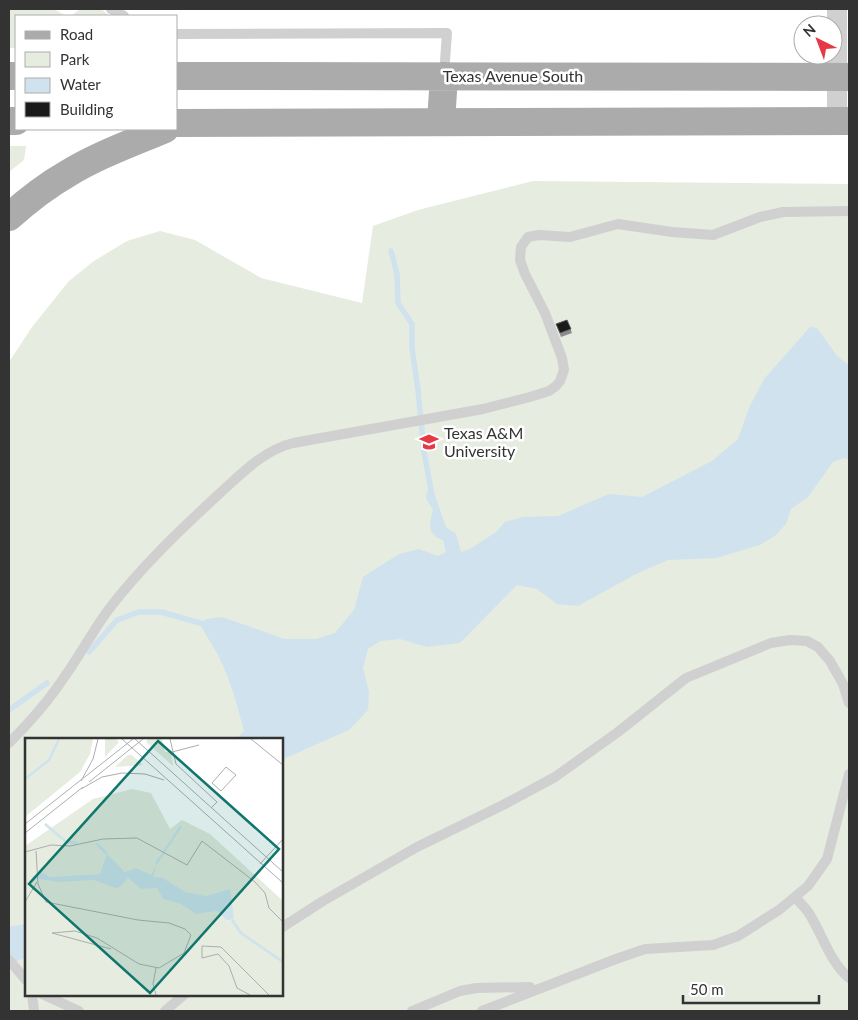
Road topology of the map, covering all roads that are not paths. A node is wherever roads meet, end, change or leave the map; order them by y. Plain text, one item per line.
1 (111, 9) edge
2 (837, 9) edge
3 (122, 15) edge
4 (178, 34) edge
5 (178, 76) edge
6 (444, 76) junction
7 (843, 77) edge
8 (843, 121) edge
9 (441, 122) junction
10 (178, 125) edge
11 (162, 130) edge
12 (849, 211) edge
13 (9, 217) edge
14 (849, 703) edge
15 (9, 743) edge
16 (849, 774) edge
17 (795, 897) junction
18 (282, 927) edge
19 (9, 960) edge
20 (849, 978) edge
21 (25, 980) edge
22 (553, 982) junction
23 (32, 995) edge
24 (44, 995) edge
25 (184, 995) edge
26 (34, 1011) edge
27 (79, 1011) edge
28 (165, 1011) edge
29 (412, 1011) edge
30 (482, 1011) edge

1 - 3 lane
2 - 7 street
4 - 6 lane
5 - 6 main road, Texas Avenue South
6 - 7 main road, Texas Avenue South
6 - 9 main road
7 - 8 street
8 - 9 main road
9 - 10 main road
11 - 13 main road
12 - 15 lane
14 - 18 lane
16 - 17 lane
17 - 20 lane
17 - 22 lane
19 - 21 lane
22 - 29 lane
22 - 30 lane
23 - 26 lane
24 - 27 lane
25 - 28 lane

